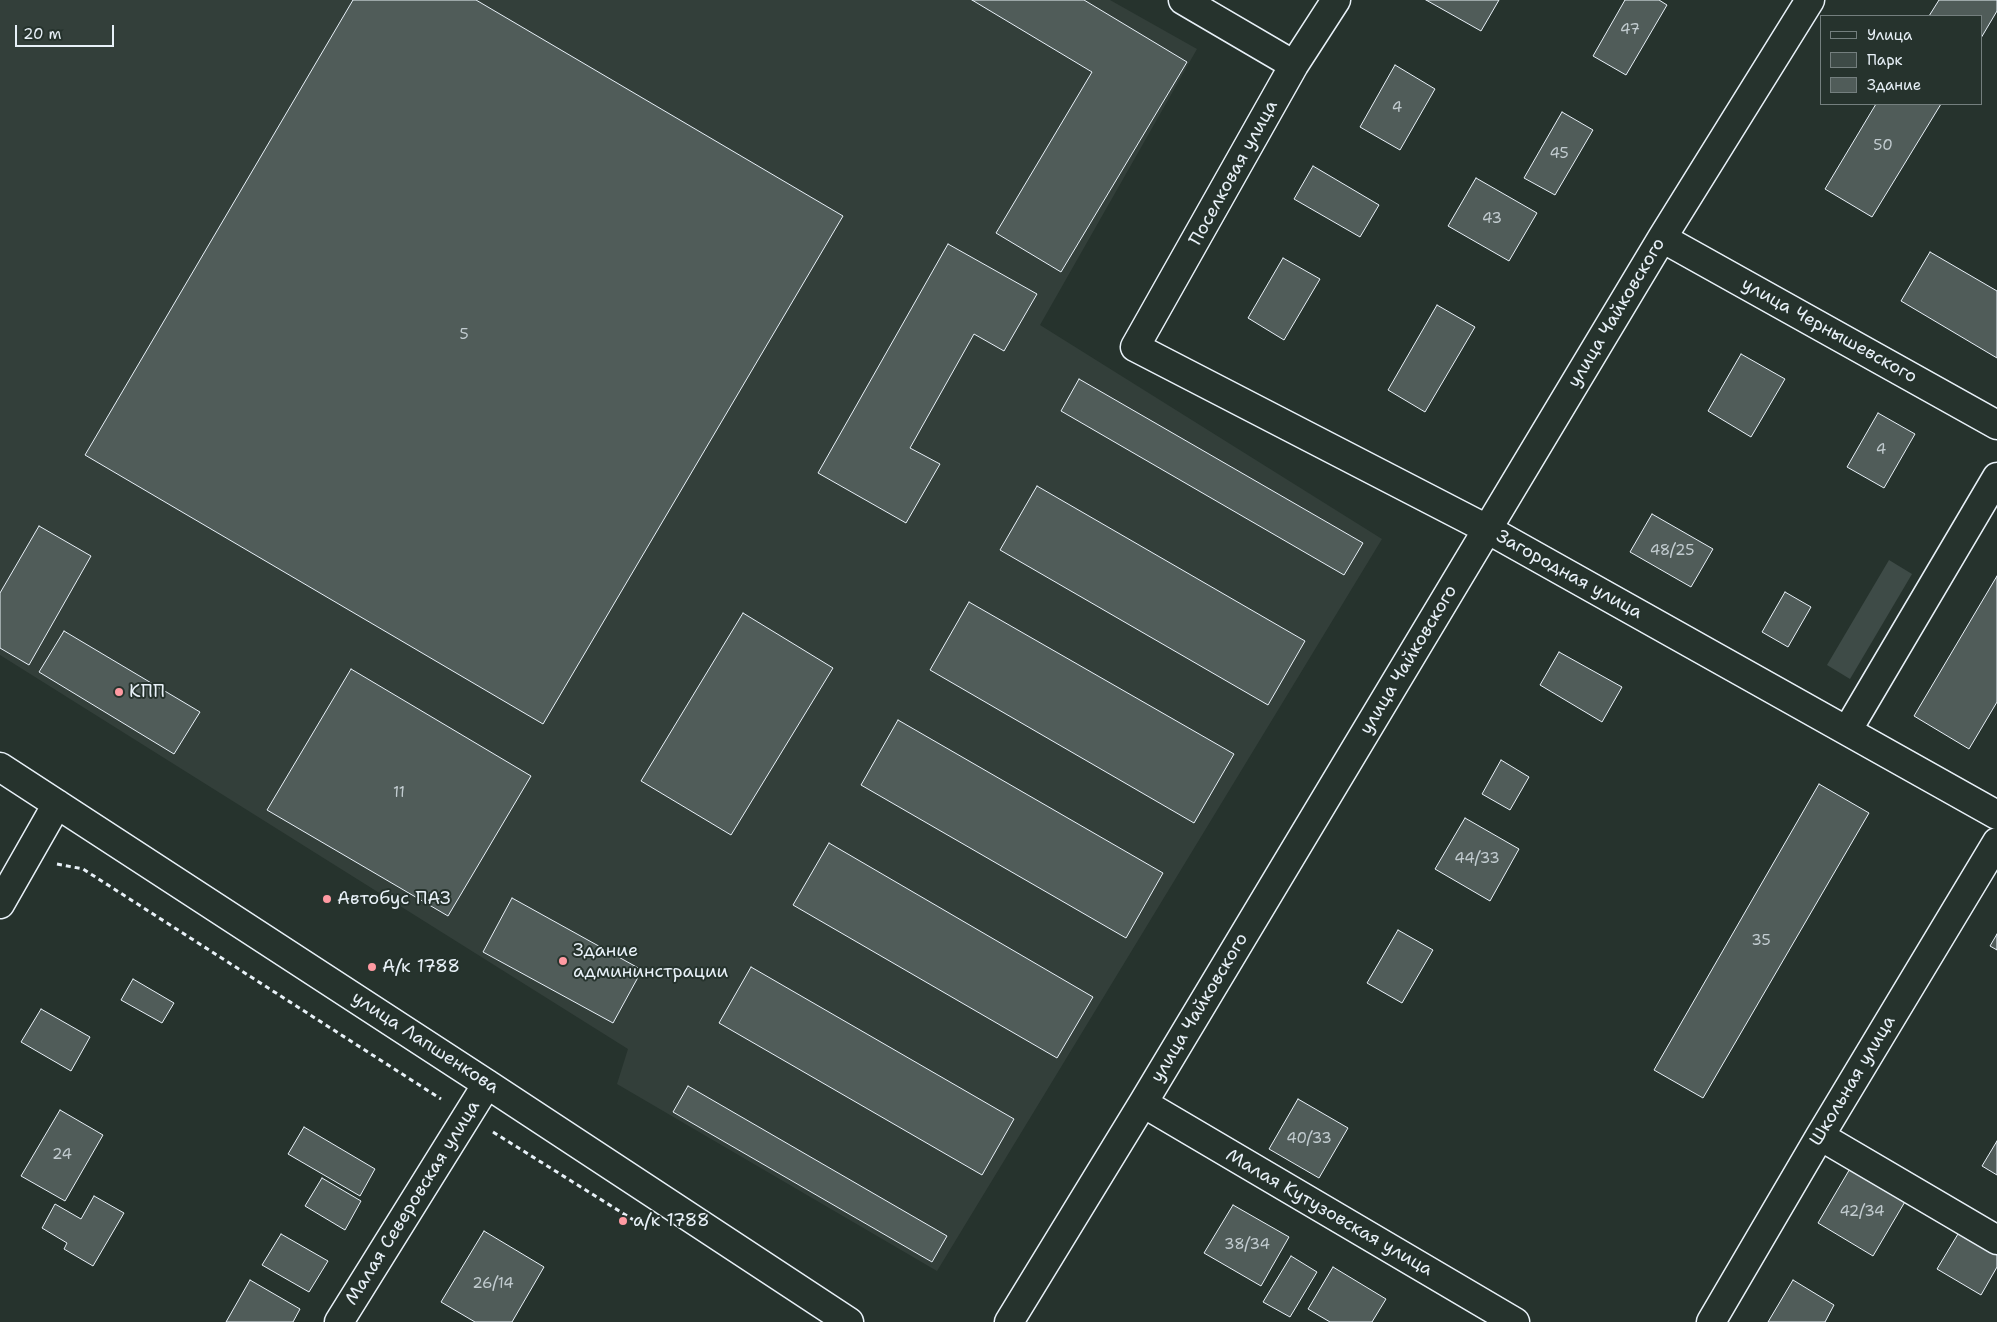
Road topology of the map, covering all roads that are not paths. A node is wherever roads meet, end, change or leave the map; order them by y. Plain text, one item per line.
1 (1183, 0) edge
2 (1336, 0) edge
3 (1810, 0) edge
4 (1294, 65) junction
5 (1662, 238) junction
6 (1135, 347) joint
7 (1997, 425) edge
8 (1997, 477) edge
9 (1487, 529) junction
10 (1847, 731) junction
11 (0, 767) edge
12 (57, 804) junction
13 (1997, 815) edge
14 (1997, 842) edge
15 (0, 904) edge
16 (487, 1084) junction
17 (1143, 1103) junction
18 (1820, 1136) junction
19 (1997, 1240) edge
20 (339, 1322) edge
21 (848, 1322) edge
22 (1009, 1322) edge
23 (1515, 1322) edge
24 (1711, 1322) edge

1 - 4 street
2 - 4 street, Поселковая улица
3 - 5 street, улица Чайковского
4 - 6 street, Поселковая улица
5 - 7 street, улица Чернышевского
5 - 9 street, улица Чайковского
6 - 9 street, Загородная улица
8 - 10 street
9 - 10 street, Загородная улица
9 - 17 street, улица Чайковского
10 - 13 street, Загородная улица
11 - 12 street, улица Лапшенкова
12 - 15 street
12 - 16 street, улица Лапшенкова
14 - 18 street, Школьная улица
16 - 20 street, Малая Северовская улица
16 - 21 street, улица Лапшенкова
17 - 22 street, улица Чайковского
17 - 23 street, Малая Кутузовская улица
18 - 19 street
18 - 24 street, Школьная улица

